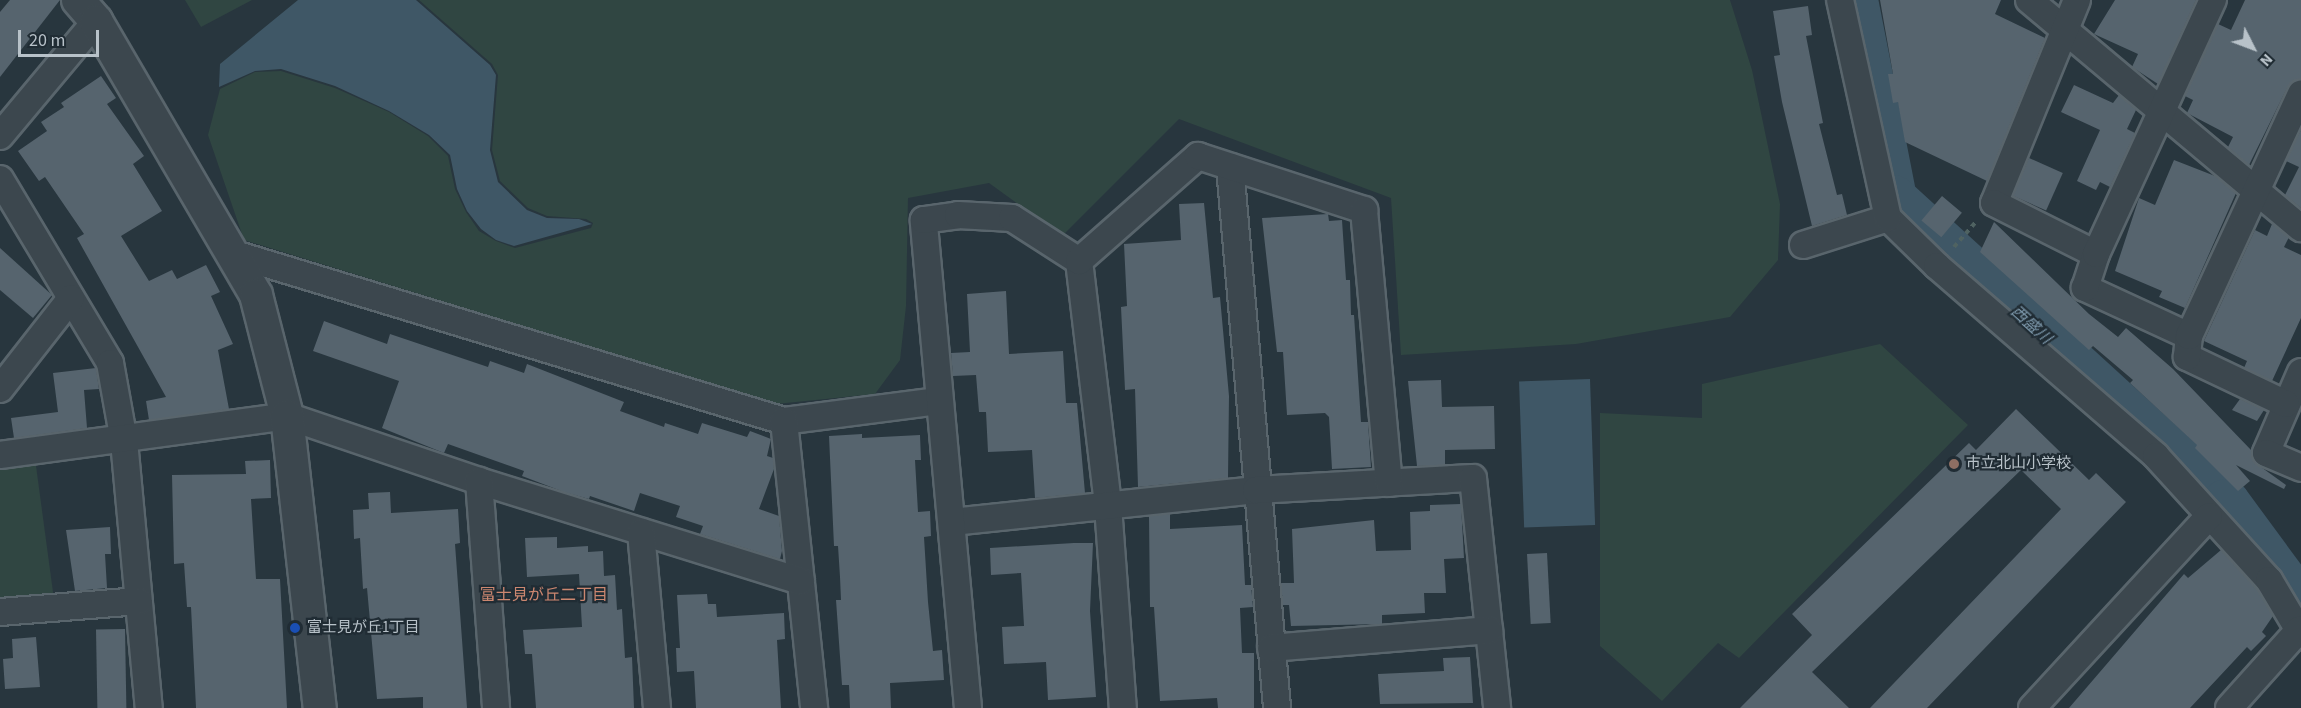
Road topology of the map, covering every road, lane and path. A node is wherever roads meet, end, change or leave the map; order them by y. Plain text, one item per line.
1 (1840, 0) edge
2 (2029, 0) edge
3 (2077, 0) edge
4 (2213, 0) edge
5 (87, 10) edge
6 (2063, 28) junction
7 (2301, 94) edge
8 (2163, 112) junction
9 (0, 136) edge
10 (1230, 167) junction
11 (0, 179) edge
12 (2257, 191) junction
13 (1994, 203) junction
14 (1888, 218) junction
15 (2301, 228) edge
16 (1803, 245) dead end
17 (231, 253) junction
18 (2096, 254) junction
19 (1079, 261) junction
20 (1936, 266) junction
21 (71, 298) junction
22 (2189, 336) junction
23 (2301, 372) edge
24 (0, 388) edge
25 (939, 401) junction
26 (2286, 404) junction
27 (287, 416) junction
28 (784, 421) junction
29 (124, 441) junction
30 (0, 455) edge
31 (2301, 468) edge
32 (479, 481) junction
33 (1389, 483) junction
34 (1256, 490) junction
35 (1108, 506) junction
36 (2209, 516) junction
37 (952, 522) junction
38 (641, 532) junction
39 (801, 581) junction
40 (139, 601) junction
41 (0, 612) edge
42 (1489, 630) junction
43 (2300, 632) edge
44 (1271, 648) junction
45 (148, 708) edge
46 (320, 708) edge
47 (496, 708) edge
48 (657, 708) edge
49 (814, 708) edge
50 (968, 708) edge
51 (1124, 708) edge
52 (1276, 708) edge
53 (1497, 708) edge
54 (2032, 708) edge
55 (2229, 708) edge

1 - 14 street
2 - 6 street
3 - 6 street
4 - 8 street
5 - 9 street
5 - 17 street
6 - 8 street
6 - 13 street
7 - 12 street
8 - 12 street
8 - 18 street
10 - 19 street
10 - 33 street
10 - 34 street
11 - 21 street
12 - 15 street
12 - 22 street
13 - 18 street
13 - 20 path
14 - 16 street
14 - 20 street
17 - 27 street
17 - 28 street
18 - 22 street
19 - 25 street
19 - 35 street
20 - 36 street
21 - 24 street
21 - 29 street
22 - 26 street
23 - 26 street
25 - 28 street
25 - 37 street
26 - 31 street
27 - 29 street
27 - 32 street
27 - 46 street
28 - 39 street
29 - 30 street
29 - 40 street
32 - 38 street
32 - 47 street
33 - 34 street
33 - 42 street
34 - 35 street
34 - 44 street
35 - 37 street
35 - 51 street
36 - 43 street
36 - 54 street
37 - 50 street
38 - 39 street
38 - 48 street
39 - 49 street
40 - 41 street
40 - 45 street
42 - 44 street
42 - 53 street
43 - 55 street
44 - 52 street

